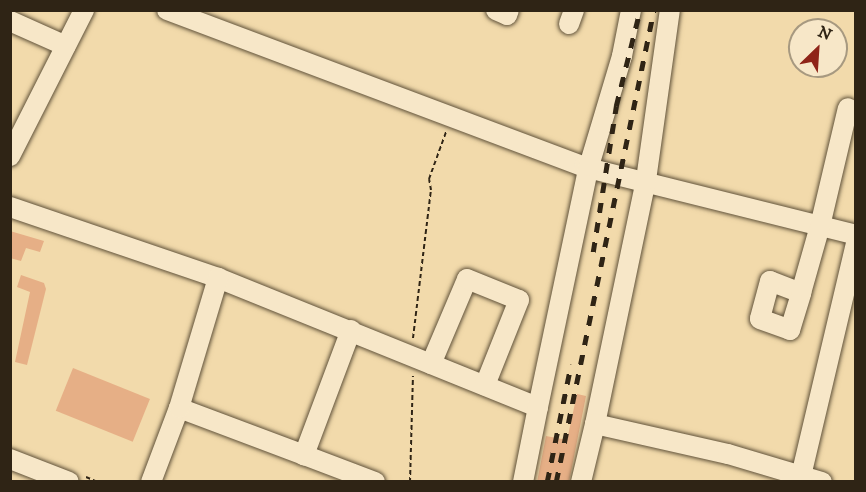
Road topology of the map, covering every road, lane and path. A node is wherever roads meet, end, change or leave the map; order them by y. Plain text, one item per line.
1 (84, 10) edge
2 (167, 10) edge
3 (496, 10) edge
4 (509, 10) edge
5 (631, 10) edge
6 (670, 10) edge
7 (214, 19) edge
8 (10, 21) edge
9 (66, 46) junction
10 (848, 108) dead end
11 (450, 117) junction
12 (10, 156) edge
13 (589, 166) junction
14 (646, 180) junction
15 (10, 207) edge
16 (820, 226) junction
17 (855, 235) edge
18 (855, 244) edge
19 (218, 278) junction
20 (801, 293) dead end
21 (351, 330) junction
22 (422, 361) junction
23 (485, 386) junction
24 (538, 407) junction
25 (179, 408) junction
26 (595, 424) junction
27 (304, 455) junction
28 (10, 459) edge
29 (801, 476) junction
30 (69, 482) edge
31 (151, 482) edge
32 (375, 482) edge
33 (410, 482) edge
34 (523, 482) edge
35 (581, 482) edge
36 (822, 482) edge

1 - 9 street
2 - 7 street
3 - 4 street
5 - 13 street
6 - 14 street
7 - 11 street
8 - 9 street
9 - 12 street
10 - 16 street
11 - 13 street
11 - 22 path
13 - 14 street
13 - 24 street
14 - 16 street
14 - 26 street
15 - 19 street
16 - 17 street
16 - 20 street
18 - 29 street
19 - 21 street
19 - 25 street
21 - 22 street
21 - 27 street
22 - 23 street
22 - 23 street
22 - 33 path
23 - 24 street
24 - 34 street
25 - 27 street
25 - 31 street
26 - 29 street
26 - 35 street
27 - 32 street
28 - 30 street
29 - 36 street

